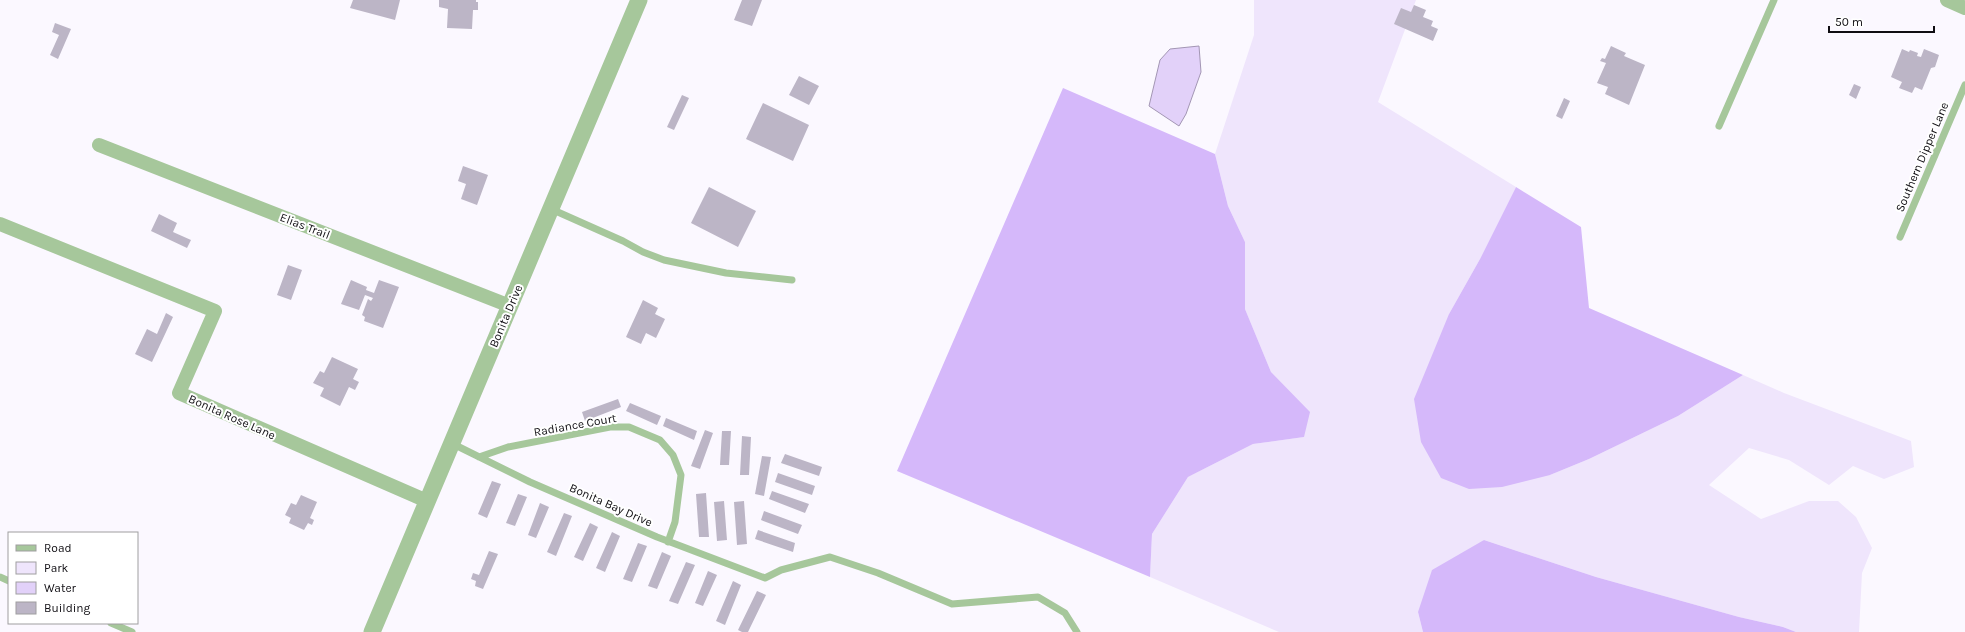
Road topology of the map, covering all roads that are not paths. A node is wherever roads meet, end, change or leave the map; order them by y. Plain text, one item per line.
1 (639, 0) edge
2 (1774, 0) edge
3 (1947, 0) edge
4 (1965, 8) edge
5 (1965, 85) edge
6 (1719, 126) dead end
7 (99, 145) dead end
8 (551, 208) junction
9 (0, 224) edge
10 (1900, 237) dead end
11 (792, 280) dead end
12 (510, 306) junction
13 (451, 443) junction
14 (479, 457) junction
15 (427, 502) junction
16 (668, 542) junction
17 (113, 624) edge
18 (132, 632) edge
19 (372, 632) edge
20 (1077, 632) edge

1 - 8 street, Bonita Drive
2 - 6 lane
3 - 4 street
5 - 10 lane, Southern Dipper Lane
7 - 12 street, Elias Trail
8 - 11 lane
8 - 12 street, Bonita Drive
9 - 15 street, Bonita Rose Lane
12 - 13 street, Bonita Drive
13 - 14 lane, Bonita Bay Drive
13 - 15 street, Bonita Drive
14 - 16 lane, Bonita Bay Drive
14 - 16 lane, Radiance Court
15 - 19 street, Bonita Drive
16 - 20 lane, Bonita Bay Drive
17 - 18 lane

